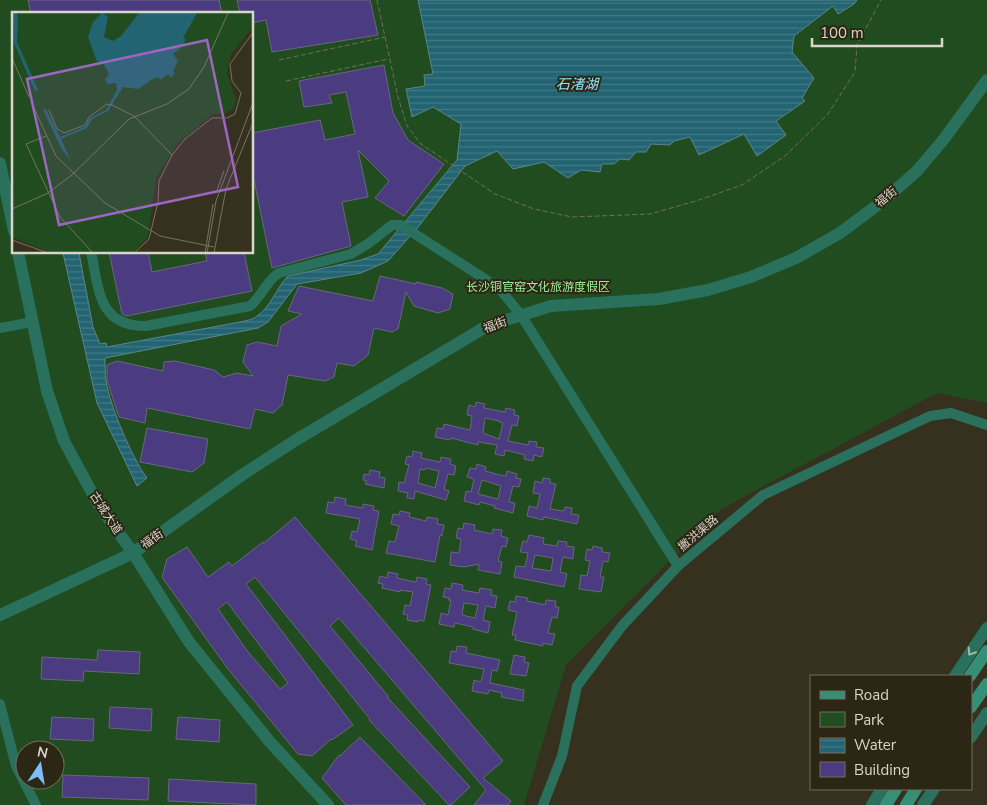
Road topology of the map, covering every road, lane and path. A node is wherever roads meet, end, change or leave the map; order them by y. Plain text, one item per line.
1 (377, 0) edge
2 (881, 0) edge
3 (385, 37) junction
4 (390, 58) junction
5 (279, 60) dead end
6 (286, 80) dead end
7 (987, 80) edge
8 (0, 163) edge
9 (12, 221) edge
10 (18, 254) edge
11 (91, 254) edge
12 (521, 315) junction
13 (32, 322) junction
14 (0, 328) edge
15 (987, 425) edge
16 (133, 553) junction
17 (678, 566) junction
18 (0, 615) edge
19 (987, 628) edge
20 (987, 650) edge
21 (957, 675) edge
22 (971, 675) edge
23 (987, 684) edge
24 (0, 704) edge
25 (972, 706) edge
26 (987, 713) edge
27 (972, 736) edge
28 (881, 790) edge
29 (895, 790) edge
30 (915, 790) edge
31 (933, 790) edge
32 (36, 805) edge
33 (328, 805) edge
34 (543, 805) edge
35 (872, 805) edge
36 (886, 805) edge
37 (906, 805) edge
38 (923, 805) edge

1 - 3 path
2 - 4 path
3 - 4 path
3 - 5 path
4 - 6 path
7 - 12 street, 福街
8 - 9 street
10 - 13 street, 古城大道
11 - 12 street
12 - 16 street, 福街
12 - 17 street
13 - 14 street
13 - 16 street, 古城大道
15 - 17 street, 撇洪渠路
16 - 18 street, 福街
16 - 33 street, 古城大道
17 - 34 street, 撇洪渠路
19 -> 21 street
20 - 22 main road
23 - 25 main road
24 - 32 street
26 - 27 street
28 - 35 street
29 - 36 main road
30 - 37 main road
31 - 38 street

